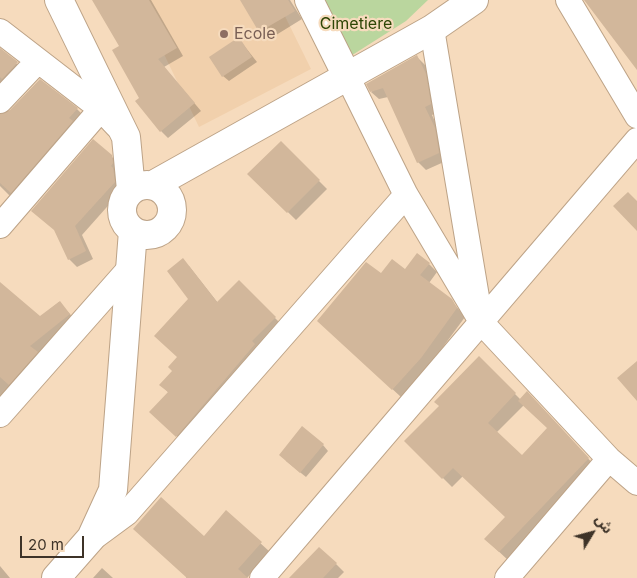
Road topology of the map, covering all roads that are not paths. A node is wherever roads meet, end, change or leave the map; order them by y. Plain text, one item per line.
1 (58, 0) edge
2 (310, 0) edge
3 (474, 0) edge
4 (568, 0) edge
5 (432, 29) junction
6 (0, 30) edge
7 (37, 62) junction
8 (348, 78) junction
9 (0, 101) edge
10 (101, 109) junction
11 (637, 116) edge
12 (126, 137) junction
13 (637, 140) edge
14 (152, 193) junction
15 (406, 195) junction
16 (0, 226) edge
17 (133, 232) junction
18 (129, 269) junction
19 (482, 323) junction
20 (0, 415) edge
21 (609, 459) junction
22 (637, 483) edge
23 (89, 541) junction
24 (56, 578) edge
25 (262, 578) edge
26 (508, 578) edge

1 - 12 main road
2 - 8 main road
3 - 5 main road
4 - 11 street
5 - 8 main road
5 - 19 street
6 - 7 street
7 - 9 street
7 - 10 street
8 - 14 main road
8 - 15 street
10 - 12 street
10 - 16 street
12 - 14 main road
13 - 19 street
14 - 17 main road
14 - 17 main road
15 - 19 street
15 - 23 street
17 - 18 main road
18 - 20 street
18 - 23 main road
19 - 21 street
19 - 25 street
21 - 22 street
21 - 26 street
23 - 24 main road

